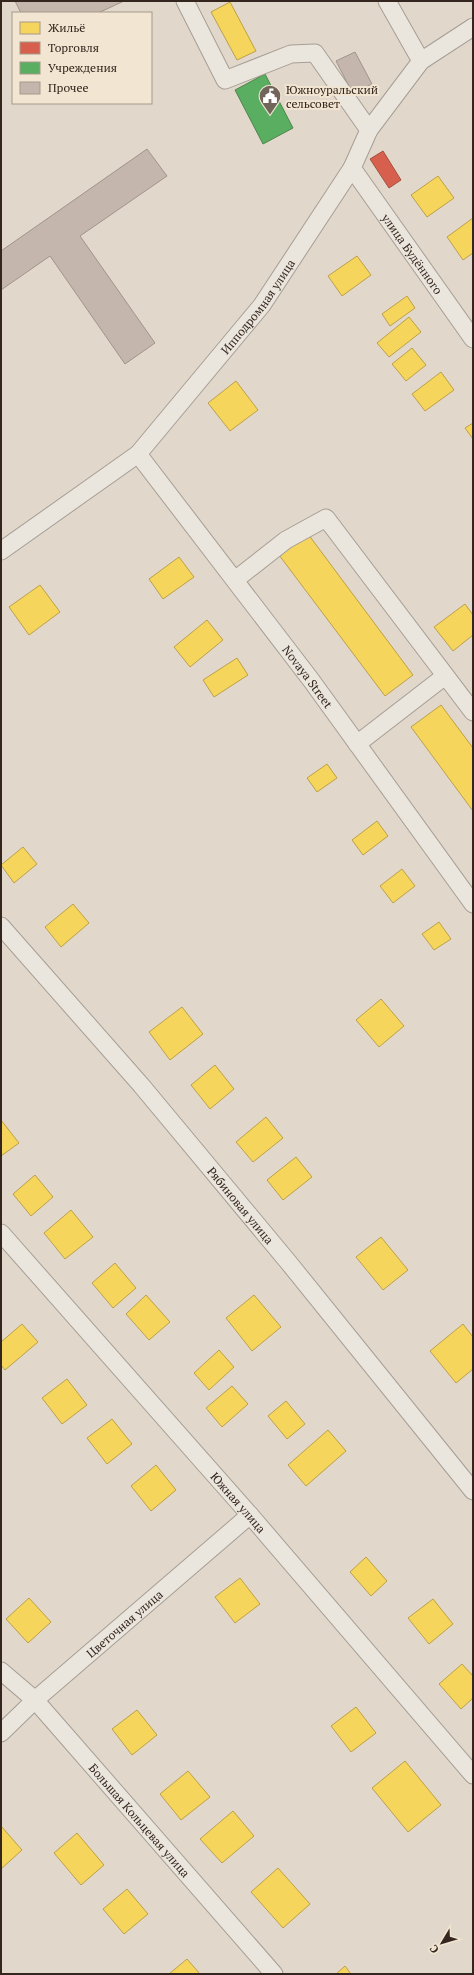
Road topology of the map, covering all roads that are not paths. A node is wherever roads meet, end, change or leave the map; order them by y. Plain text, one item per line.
1 (185, 1) edge
2 (387, 1) edge
3 (473, 27) edge
4 (420, 61) junction
5 (369, 130) junction
6 (352, 168) junction
7 (473, 339) edge
8 (138, 454) junction
9 (1, 551) edge
10 (235, 580) junction
11 (445, 676) junction
12 (473, 712) edge
13 (357, 744) junction
14 (473, 904) edge
15 (1, 926) edge
16 (1, 1233) edge
17 (473, 1491) edge
18 (250, 1515) junction
19 (1, 1671) edge
20 (35, 1700) junction
21 (1, 1733) edge
22 (473, 1775) edge
23 (274, 1974) edge

1 - 5 street
2 - 4 street
3 - 4 street, Ипподромная улица
4 - 5 street, Ипподромная улица
5 - 6 street, Ипподромная улица
6 - 7 street, улица Будённого
6 - 8 street, Ипподромная улица
8 - 9 street, Ипподромная улица
8 - 10 street, Novaya Street
10 - 11 street
10 - 13 street, Novaya Street
11 - 12 street
11 - 13 street
13 - 14 street, Novaya Street
15 - 17 street, Рябиновая улица
16 - 18 street, Южная улица
18 - 20 street, Цветочная улица
18 - 22 street, Южная улица
19 - 20 street, Большая Кольцевая улица
20 - 21 street, Цветочная улица
20 - 23 street, Большая Кольцевая улица

